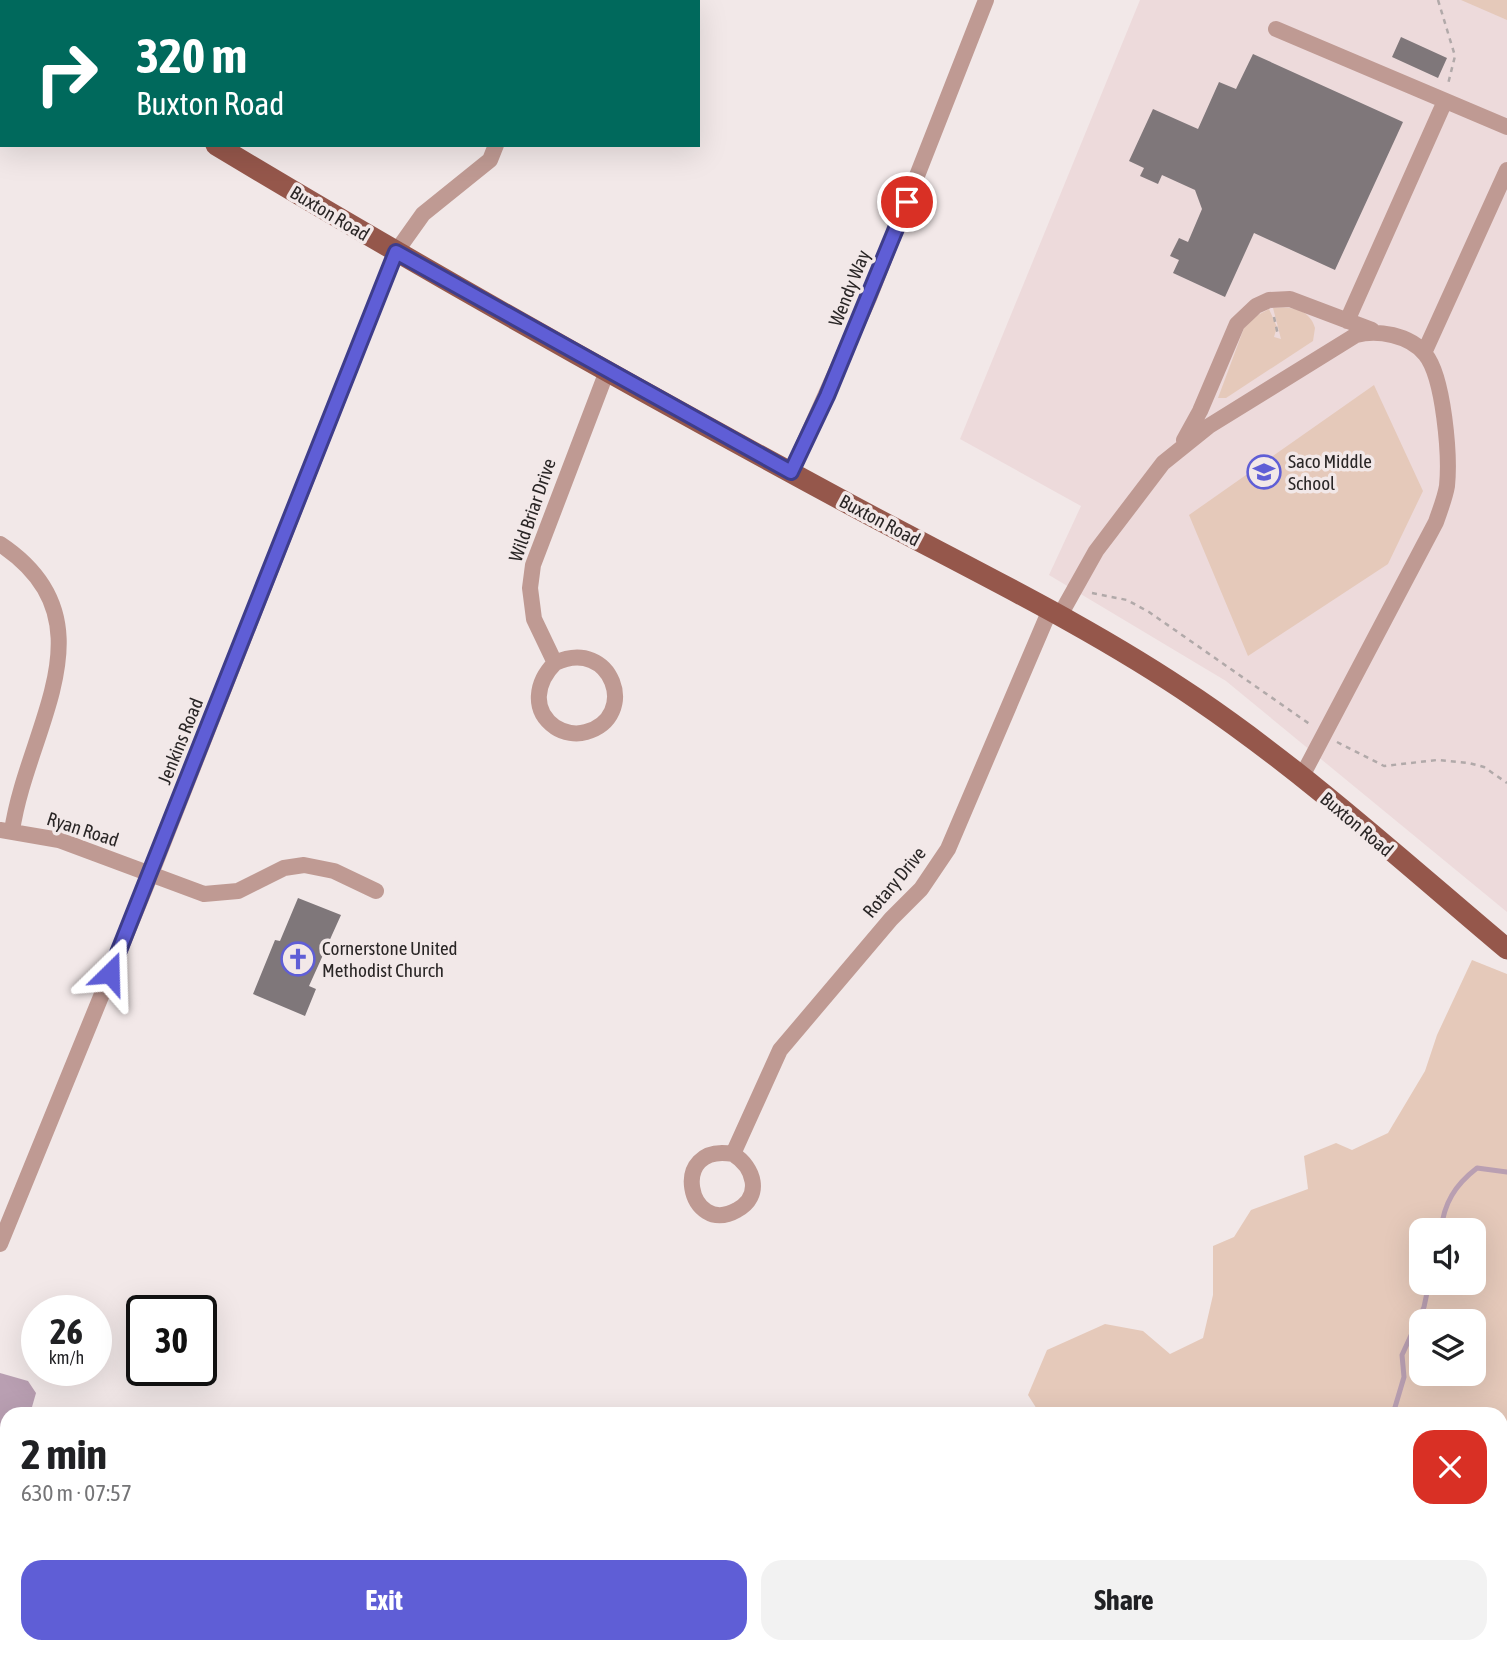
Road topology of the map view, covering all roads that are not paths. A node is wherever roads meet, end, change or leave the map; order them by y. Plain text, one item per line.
1 (986, 0) edge
2 (1276, 29) dead end
3 (1442, 99) junction
4 (1507, 127) edge
5 (219, 147) edge
6 (495, 147) edge
7 (1507, 170) edge
8 (396, 252) junction
9 (1347, 321) junction
10 (1372, 330) junction
11 (1424, 353) junction
12 (607, 371) junction
13 (1180, 447) junction
14 (791, 472) junction
15 (0, 544) edge
16 (1054, 614) junction
17 (555, 663) junction
18 (1301, 778) junction
19 (6, 831) edge
20 (151, 874) junction
21 (376, 891) dead end
22 (1505, 944) edge
23 (733, 1154) dead end
24 (0, 1244) edge

1 - 14 street, Wendy Way
2 - 3 street
3 - 4 street
3 - 9 street
5 - 8 main road, Buxton Road
6 - 8 street, Jenkins Road
7 - 11 street
8 - 12 main road, Buxton Road
8 - 20 street, Jenkins Road
9 - 10 street
9 - 13 street
10 - 11 street
10 - 13 street
11 - 18 street
12 - 14 main road, Buxton Road
12 - 17 street, Wild Briar Drive
13 - 16 street, Rotary Drive
14 - 16 main road, Buxton Road
15 - 19 street
16 - 18 main road, Buxton Road
16 - 23 street, Rotary Drive
17 - 17 street
18 - 22 main road, Buxton Road
19 - 20 street, Ryan Road
20 - 21 street, Ryan Road
20 - 24 street, Jenkins Road

